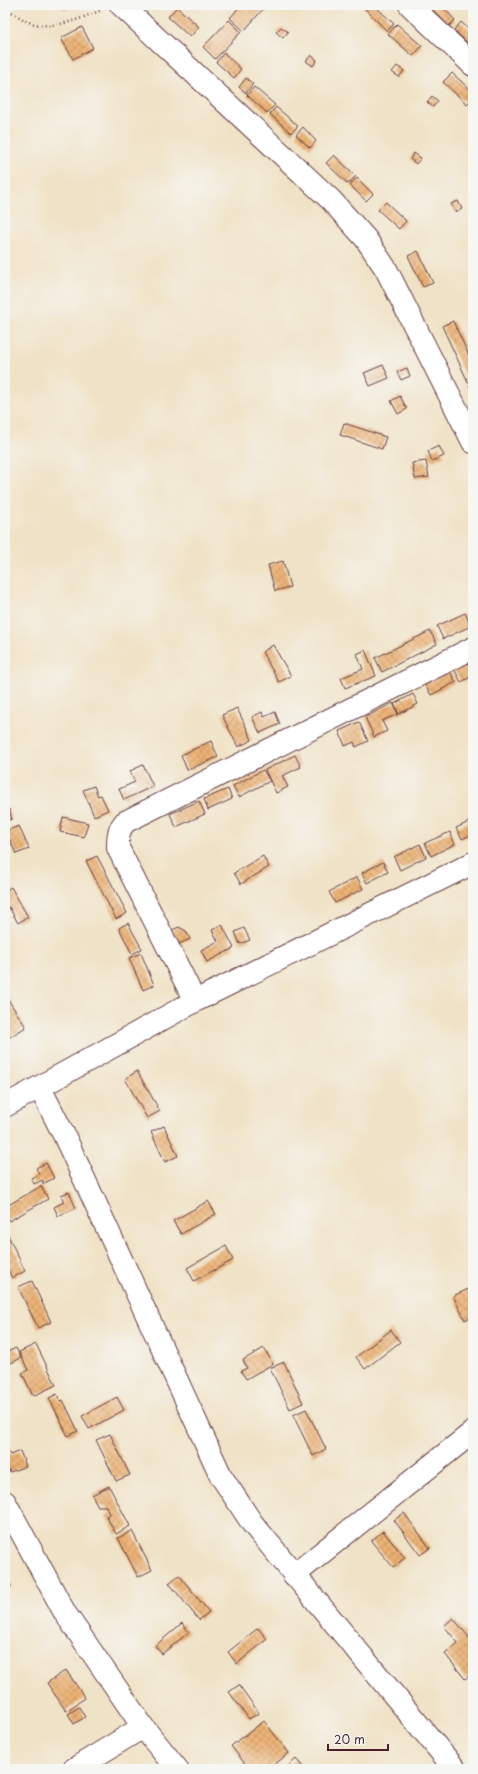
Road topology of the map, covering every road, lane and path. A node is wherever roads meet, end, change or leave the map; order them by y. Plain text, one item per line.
1 (410, 5) edge
2 (114, 6) edge
3 (5, 8) edge
4 (473, 65) edge
5 (473, 442) edge
6 (473, 648) edge
7 (473, 863) edge
8 (195, 1001) junction
9 (40, 1088) junction
10 (5, 1106) edge
11 (470, 1440) edge
12 (5, 1502) edge
13 (294, 1575) junction
14 (143, 1727) junction
15 (74, 1769) edge
16 (177, 1769) edge
17 (454, 1769) edge

1 - 4 street
2 - 3 path
2 - 5 street
6 - 8 street
7 - 8 street
8 - 9 street
9 - 10 street
9 - 13 street
11 - 13 street
12 - 14 street
13 - 17 street
14 - 15 street
14 - 16 street

